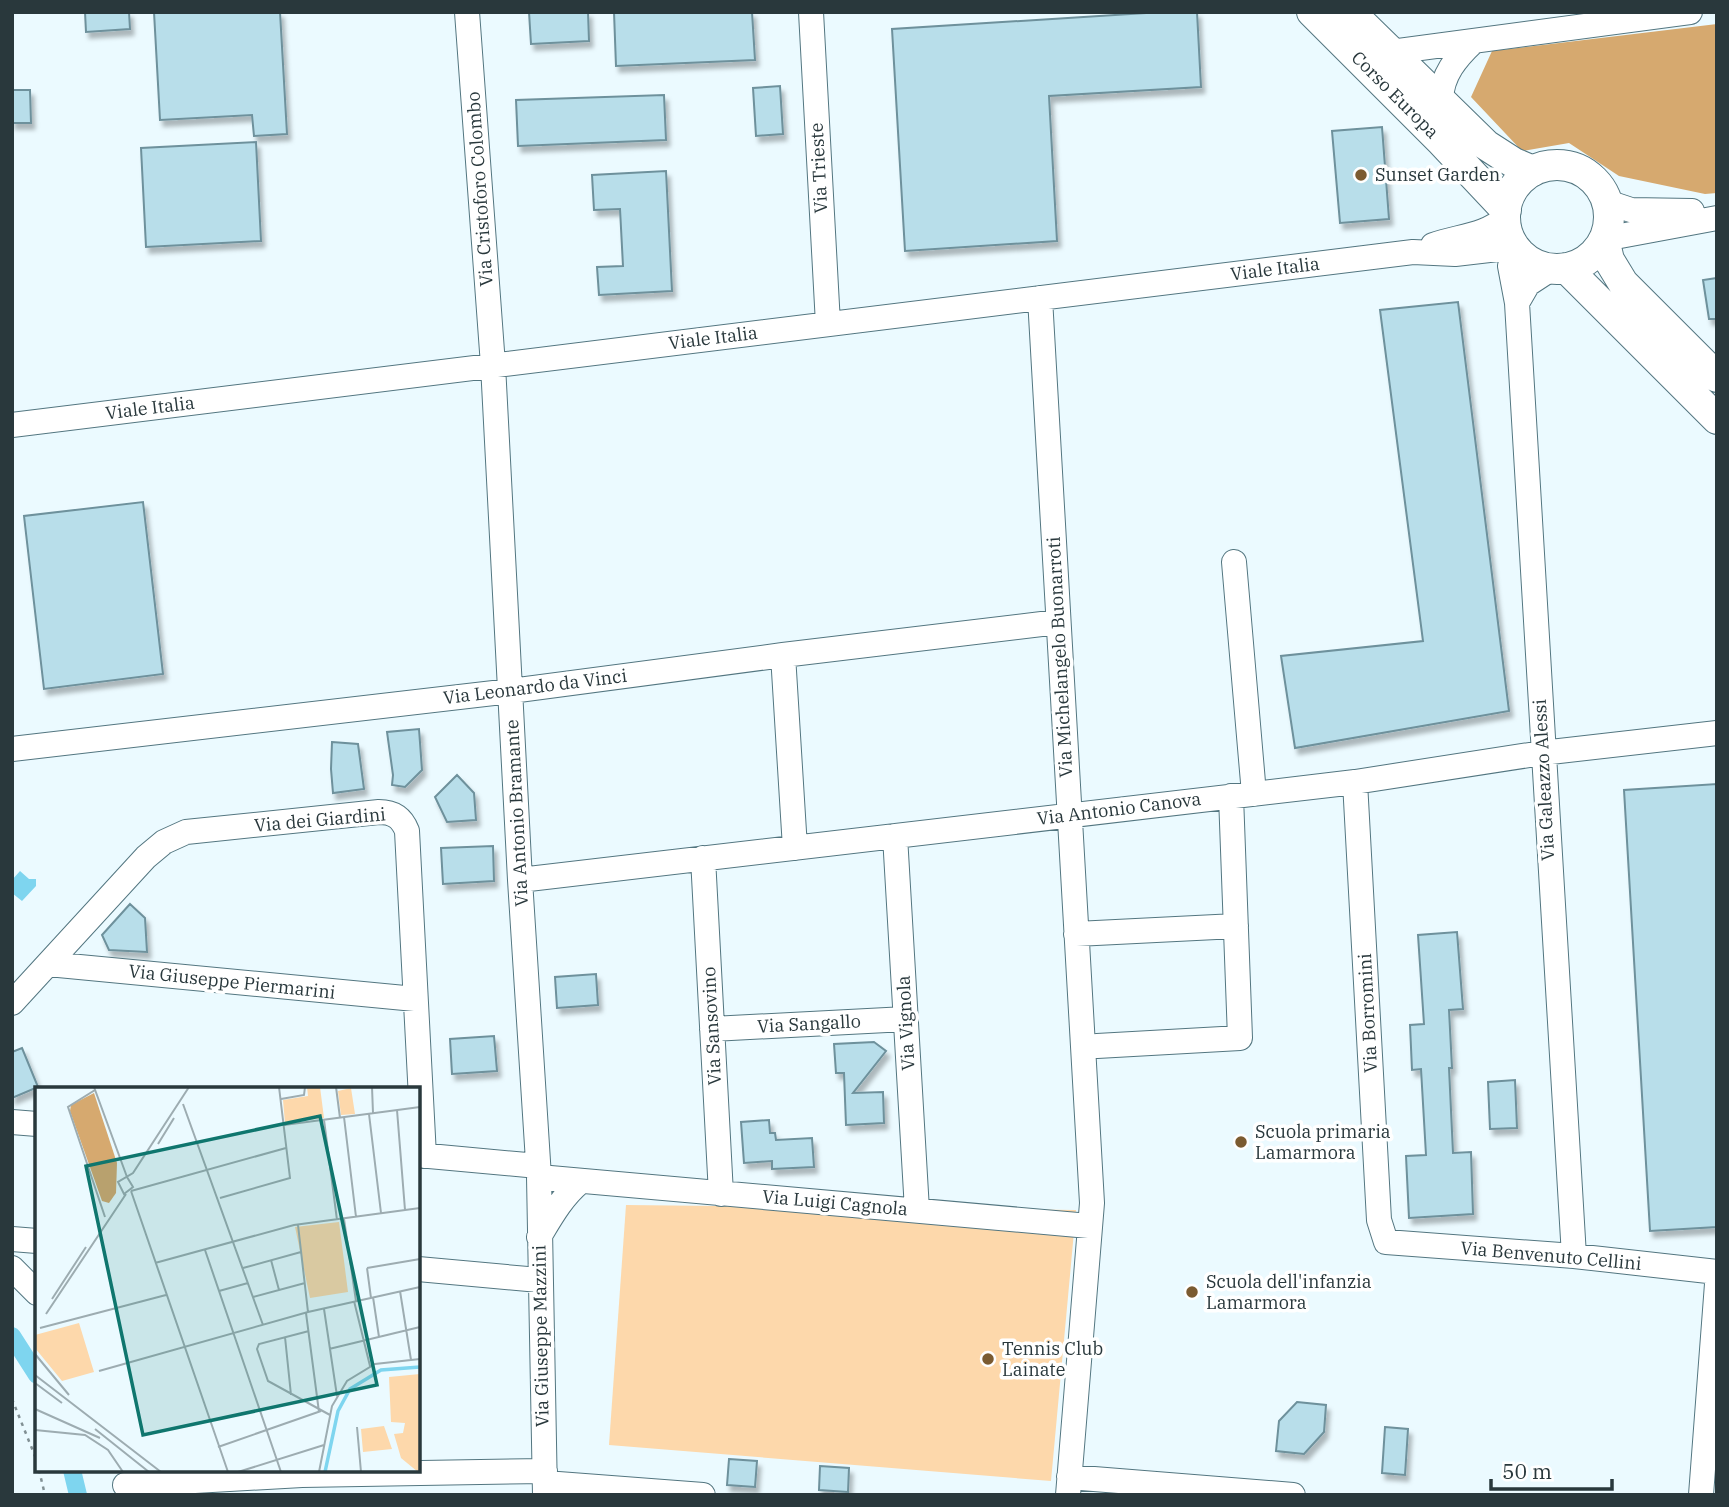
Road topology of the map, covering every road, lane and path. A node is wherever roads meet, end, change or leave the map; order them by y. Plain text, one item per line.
1 (467, 12) edge
2 (811, 12) edge
3 (1311, 12) edge
4 (1350, 12) edge
5 (1690, 12) edge
6 (1473, 42) junction
7 (1391, 52) junction
8 (1441, 99) junction
9 (1533, 171) junction
10 (1608, 202) junction
11 (1717, 211) edge
12 (1506, 214) junction
13 (1717, 218) edge
14 (1604, 239) junction
15 (1515, 248) junction
16 (1413, 252) junction
17 (1558, 269) junction
18 (1040, 298) junction
19 (1517, 303) junction
20 (828, 324) junction
21 (493, 365) junction
22 (1717, 377) edge
23 (1717, 419) edge
24 (12, 425) edge
25 (1234, 562) dead end
26 (1058, 622) junction
27 (783, 655) junction
28 (511, 691) junction
29 (1717, 733) edge
30 (12, 750) edge
31 (1542, 753) junction
32 (1355, 782) junction
33 (1242, 795) junction
34 (1069, 816) junction
35 (895, 836) junction
36 (795, 848) junction
37 (703, 859) junction
38 (520, 880) junction
39 (1236, 926) junction
40 (1076, 934) junction
41 (48, 964) junction
42 (415, 999) junction
43 (12, 1003) edge
44 (906, 1019) junction
45 (712, 1029) junction
46 (1097, 1046) dead end
47 (418, 1087) edge
48 (12, 1122) edge
49 (35, 1124) edge
50 (420, 1129) edge
51 (421, 1155) edge
52 (538, 1172) junction
53 (580, 1182) junction
54 (721, 1194) junction
55 (917, 1210) junction
56 (1089, 1226) junction
57 (539, 1237) junction
58 (12, 1239) edge
59 (35, 1241) edge
60 (1386, 1242) joint
61 (1574, 1256) junction
62 (12, 1268) edge
63 (420, 1269) edge
64 (1717, 1272) edge
65 (539, 1280) junction
66 (1717, 1284) edge
67 (35, 1291) edge
68 (12, 1399) edge
69 (35, 1456) edge
70 (40, 1472) edge
71 (290, 1480) edge
72 (124, 1483) edge
73 (545, 1483) edge
74 (1068, 1486) edge
75 (45, 1495) edge
76 (703, 1495) edge
77 (1293, 1495) edge
78 (1701, 1495) edge

1 - 21 street, Via Cristoforo Colombo
2 - 20 street, Via Trieste
3 - 12 main road, Corso Europa
4 - 7 main road, Corso Europa
5 - 6 street
6 - 7 street
6 - 8 street
7 - 8 main road, Corso Europa
8 - 9 main road, Corso Europa
9 - 10 main road
9 - 12 main road
10 - 11 street
10 - 14 main road
12 - 15 main road
12 - 16 street, Viale Italia
13 - 14 street
14 - 17 main road
14 - 22 main road
15 - 16 street, Viale Italia
15 - 17 main road
15 - 19 street, Via Galeazzo Alessi
16 - 18 street, Viale Italia
17 - 19 street
17 - 23 main road
18 - 20 street, Viale Italia
18 - 26 street, Via Michelangelo Buonarroti
19 - 31 street, Via Galeazzo Alessi
20 - 21 street, Viale Italia
21 - 24 street, Viale Italia
21 - 28 street, Via Antonio Bramante
25 - 33 street
26 - 27 street, Via Leonardo da Vinci
26 - 34 street, Via Michelangelo Buonarroti
27 - 28 street, Via Leonardo da Vinci
27 - 36 street
28 - 30 street, Via Leonardo da Vinci
28 - 38 street, Via Antonio Bramante
29 - 31 street, Via Antonio Canova
31 - 32 street, Via Antonio Canova
31 - 61 street, Via Galeazzo Alessi
32 - 33 street, Via Antonio Canova
32 - 60 street, Via Borromini
33 - 34 street, Via Antonio Canova
33 - 39 street
34 - 35 street, Via Antonio Canova
34 - 40 street, Via Michelangelo Buonarroti
35 - 36 street, Via Antonio Canova
35 - 44 street, Via Vignola
36 - 37 street, Via Antonio Canova
37 - 38 street, Via Antonio Canova
37 - 45 street, Via Sansovino
38 - 52 street, Via Antonio Bramante
39 - 40 street
39 - 46 street
40 - 56 street, Via Michelangelo Buonarroti
41 - 42 street, Via Giuseppe Piermarini
41 - 42 street, Via dei Giardini
41 - 43 street, Via dei Giardini
42 - 47 street, Via dei Giardini
44 - 45 street, Via Sangallo
44 - 55 street, Via Vignola
45 - 54 street, Via Sansovino
48 - 49 street
50 - 51 street, Via dei Giardini
51 - 52 street, Via Luigi Cagnola
52 - 53 street, Via Luigi Cagnola
52 - 57 street, Via Giuseppe Mazzini
53 - 54 street, Via Luigi Cagnola
53 - 57 street
54 - 55 street, Via Luigi Cagnola
55 - 56 street, Via Luigi Cagnola
56 - 74 street, Via Michelangelo Buonarroti
57 - 65 street, Via Giuseppe Mazzini
58 - 59 street
60 - 61 street, Via Benvenuto Cellini
61 - 64 street, Via Benvenuto Cellini
62 - 67 street
63 - 65 street
65 - 73 street, Via Giuseppe Mazzini
66 - 78 street
68 - 69 path
70 - 75 path
71 - 72 street
71 - 73 street
73 - 76 street
74 - 77 street

